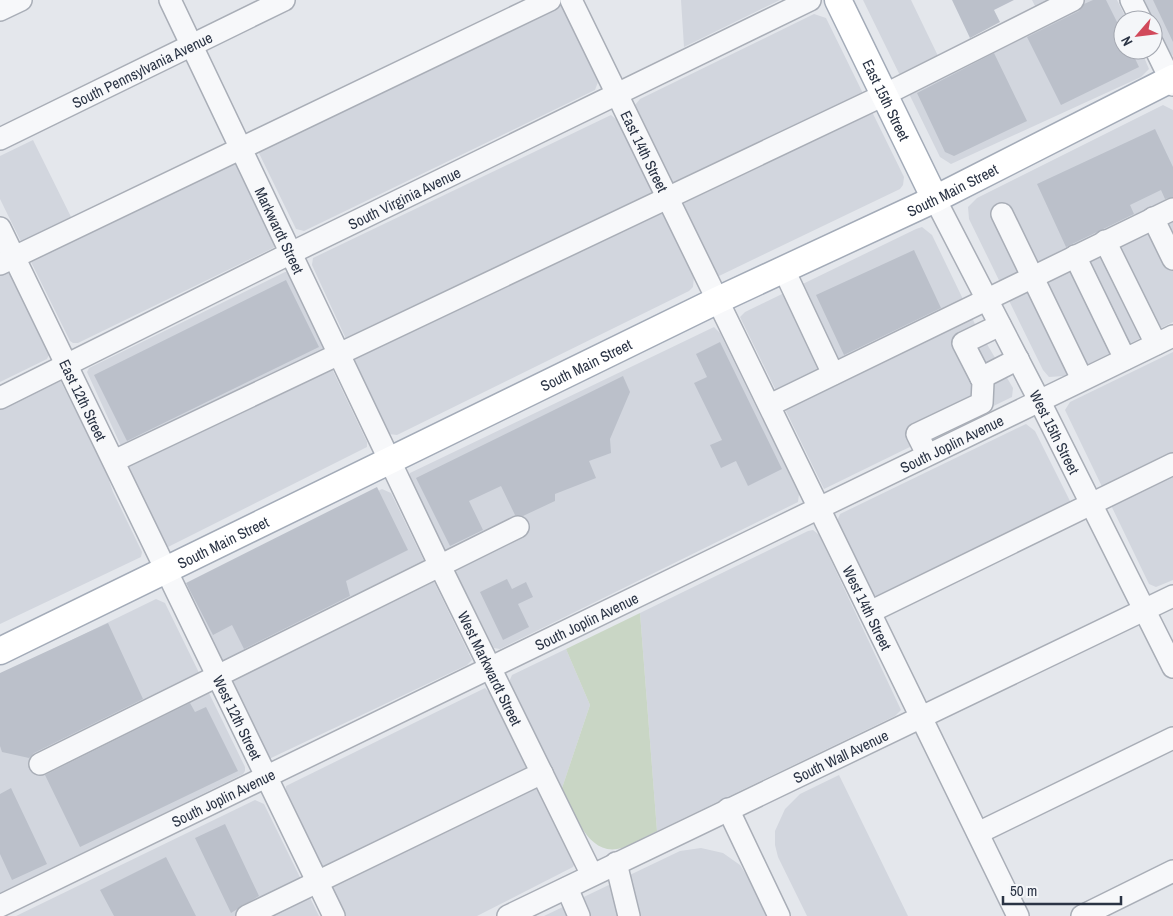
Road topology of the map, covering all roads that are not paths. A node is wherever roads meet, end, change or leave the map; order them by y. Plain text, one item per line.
1 (21, 0) edge
2 (170, 0) edge
3 (284, 0) edge
4 (550, 0) edge
5 (571, 0) edge
6 (810, 0) edge
7 (838, 0) edge
8 (1073, 0) edge
9 (0, 10) edge
10 (192, 45) junction
11 (1161, 60) edge
12 (1172, 81) edge
13 (617, 94) junction
14 (884, 95) junction
15 (0, 139) edge
16 (241, 148) junction
17 (668, 198) junction
18 (935, 199) junction
19 (1173, 209) edge
20 (1002, 214) dead end
21 (1153, 218) junction
22 (0, 228) edge
23 (1106, 241) junction
24 (291, 253) junction
25 (1075, 256) junction
26 (7, 260) edge
27 (1173, 260) edge
28 (784, 270) junction
29 (1032, 277) junction
30 (987, 299) junction
31 (718, 300) junction
32 (1000, 325) junction
33 (1164, 340) edge
34 (339, 354) junction
35 (1125, 358) junction
36 (1018, 359) junction
37 (68, 365) junction
38 (833, 374) junction
39 (981, 378) junction
40 (1082, 379) junction
41 (0, 398) edge
42 (1039, 400) junction
43 (982, 403) junction
44 (770, 405) junction
45 (992, 423) junction
46 (927, 454) junction
47 (390, 460) junction
48 (114, 461) junction
49 (1173, 464) edge
50 (1091, 503) junction
51 (820, 507) junction
52 (518, 527) dead end
53 (440, 566) junction
54 (167, 571) junction
55 (1173, 596) edge
56 (1144, 610) junction
57 (870, 612) junction
58 (0, 651) edge
59 (490, 667) junction
60 (1173, 667) edge
61 (218, 678) junction
62 (920, 717) junction
63 (1173, 738) edge
64 (40, 764) dead end
65 (542, 773) junction
66 (266, 776) junction
67 (728, 809) junction
68 (978, 833) junction
69 (616, 863) junction
70 (1173, 871) edge
71 (592, 875) junction
72 (317, 882) junction
73 (567, 888) junction
74 (2, 900) edge
75 (247, 916) edge
76 (334, 916) edge
77 (508, 916) edge
78 (579, 916) edge
79 (628, 916) edge
80 (779, 916) edge
81 (1018, 916) edge
82 (1082, 916) edge

1 - 9 street
2 - 10 street, Markwardt Street
3 - 10 street, South Pennsylvania Avenue
4 - 16 street
5 - 13 street, East 14th Street
6 - 13 street, South Virginia Avenue
7 - 14 main road, East 15th Street
8 - 14 street
10 - 15 street, South Pennsylvania Avenue
10 - 16 street, Markwardt Street
11 - 12 street
12 - 18 main road, South Main Street
13 - 17 street, East 14th Street
13 - 24 street, South Virginia Avenue
14 - 17 street
14 - 18 main road, East 15th Street
16 - 24 street, Markwardt Street
16 - 26 street
17 - 31 street, East 14th Street
17 - 34 street
18 - 28 main road, South Main Street
18 - 30 street, West 15th Street
19 - 21 street
20 - 29 street
21 - 23 street
21 - 27 street
22 - 26 street, East 12th Street
23 - 25 street
23 - 33 street
24 - 34 street, Markwardt Street
24 - 37 street, South Virginia Avenue
25 - 29 street
25 - 35 street
26 - 37 street, East 12th Street
28 - 31 main road, South Main Street
28 - 38 street
29 - 30 street
29 - 40 street
30 - 32 street, West 15th Street
30 - 38 street
31 - 44 street, West 14th Street
31 - 47 main road, South Main Street
32 - 36 street, West 15th Street
32 - 39 street
33 - 35 street, South Joplin Avenue
34 - 47 street, Markwardt Street
34 - 48 street
35 - 40 street, South Joplin Avenue
36 - 39 street
36 - 42 street, West 15th Street
37 - 41 street, South Virginia Avenue
37 - 48 street, East 12th Street
38 - 44 street
39 - 43 street
40 - 42 street, South Joplin Avenue
42 - 45 street, South Joplin Avenue
42 - 50 street, West 15th Street
43 - 45 street
43 - 46 street
44 - 51 street, West 14th Street
45 - 46 street, South Joplin Avenue
46 - 51 street, South Joplin Avenue
47 - 53 street, West Markwardt Street
47 - 54 main road, South Main Street
48 - 54 street, East 12th Street
49 - 50 street
50 - 56 street, West 15th Street
50 - 57 street
51 - 57 street, West 14th Street
51 - 59 street, South Joplin Avenue
52 - 53 street
53 - 59 street, West Markwardt Street
53 - 61 street
54 - 58 main road, South Main Street
54 - 61 street, West 12th Street
55 - 56 street, South Wall Avenue
56 - 60 street, West 15th Street
56 - 62 street, South Wall Avenue
57 - 62 street, West 14th Street
59 - 65 street, West Markwardt Street
59 - 66 street, South Joplin Avenue
61 - 64 street
61 - 66 street, West 12th Street
62 - 67 street, South Wall Avenue
62 - 68 street, West 14th Street
63 - 68 street
65 - 71 street, West Markwardt Street
65 - 72 street
66 - 72 street, West 12th Street
66 - 74 street, South Joplin Avenue
67 - 69 street, South Wall Avenue
67 - 80 street
68 - 81 street, West 14th Street
69 - 71 street, South Wall Avenue
69 - 79 street
70 - 82 street
71 - 73 street, South Wall Avenue
72 - 75 street
72 - 76 street, West 12th Street
73 - 77 street, South Wall Avenue
73 - 78 street

